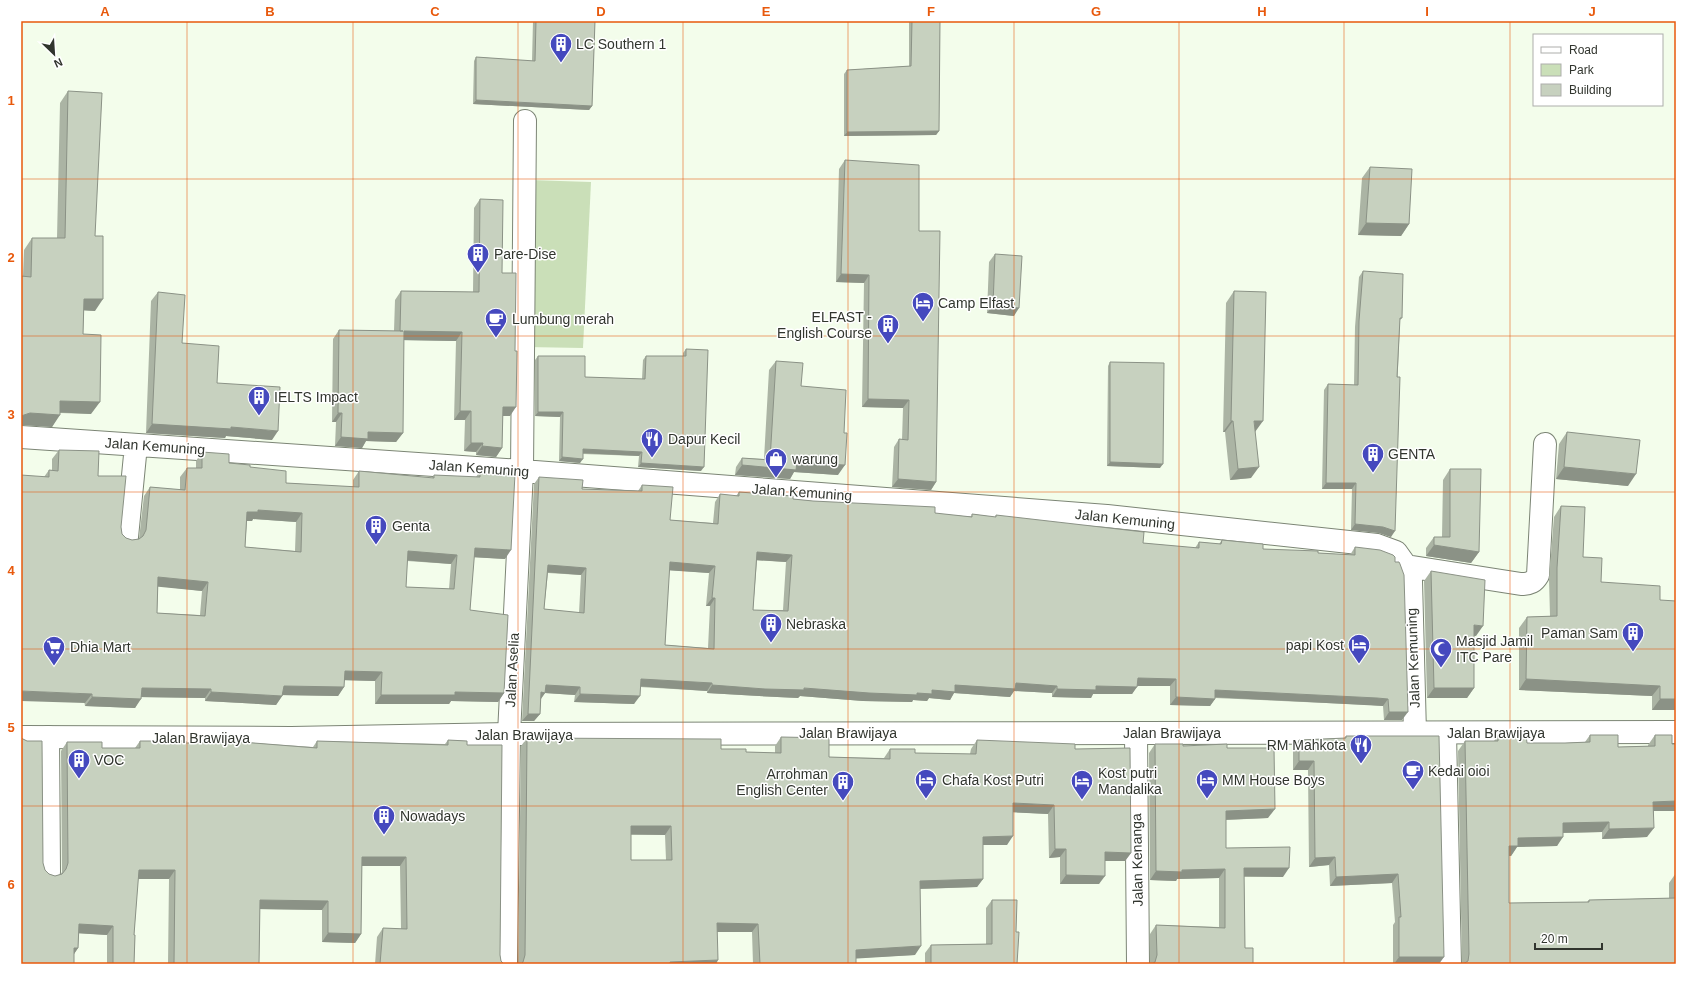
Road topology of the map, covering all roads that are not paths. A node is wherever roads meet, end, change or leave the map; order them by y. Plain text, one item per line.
1 (525, 121) dead end
2 (21, 437) edge
3 (1545, 444) dead end
4 (136, 445) junction
5 (522, 471) junction
6 (127, 537) edge
7 (1406, 566) junction
8 (1676, 732) edge
9 (1136, 733) junction
10 (1415, 733) junction
11 (1445, 733) junction
12 (509, 734) junction
13 (21, 737) edge
14 (48, 737) junction
15 (48, 872) edge
16 (506, 964) edge
17 (1138, 964) edge
18 (1450, 964) edge

1 - 5 street, Jalan Aselia
2 - 4 street, Jalan Kemuning
3 - 7 street
4 - 5 street, Jalan Kemuning
4 - 6 street
5 - 7 street, Jalan Kemuning
5 - 12 street, Jalan Aselia
7 - 10 street, Jalan Kemuning
8 - 11 street, Jalan Brawijaya
9 - 10 street, Jalan Brawijaya
9 - 12 street, Jalan Brawijaya
9 - 17 street, Jalan Kenanga
10 - 11 street, Jalan Brawijaya
11 - 18 street
12 - 14 street, Jalan Brawijaya
12 - 16 street, Jalan Aselia
13 - 14 street, Jalan Brawijaya
14 - 15 street

